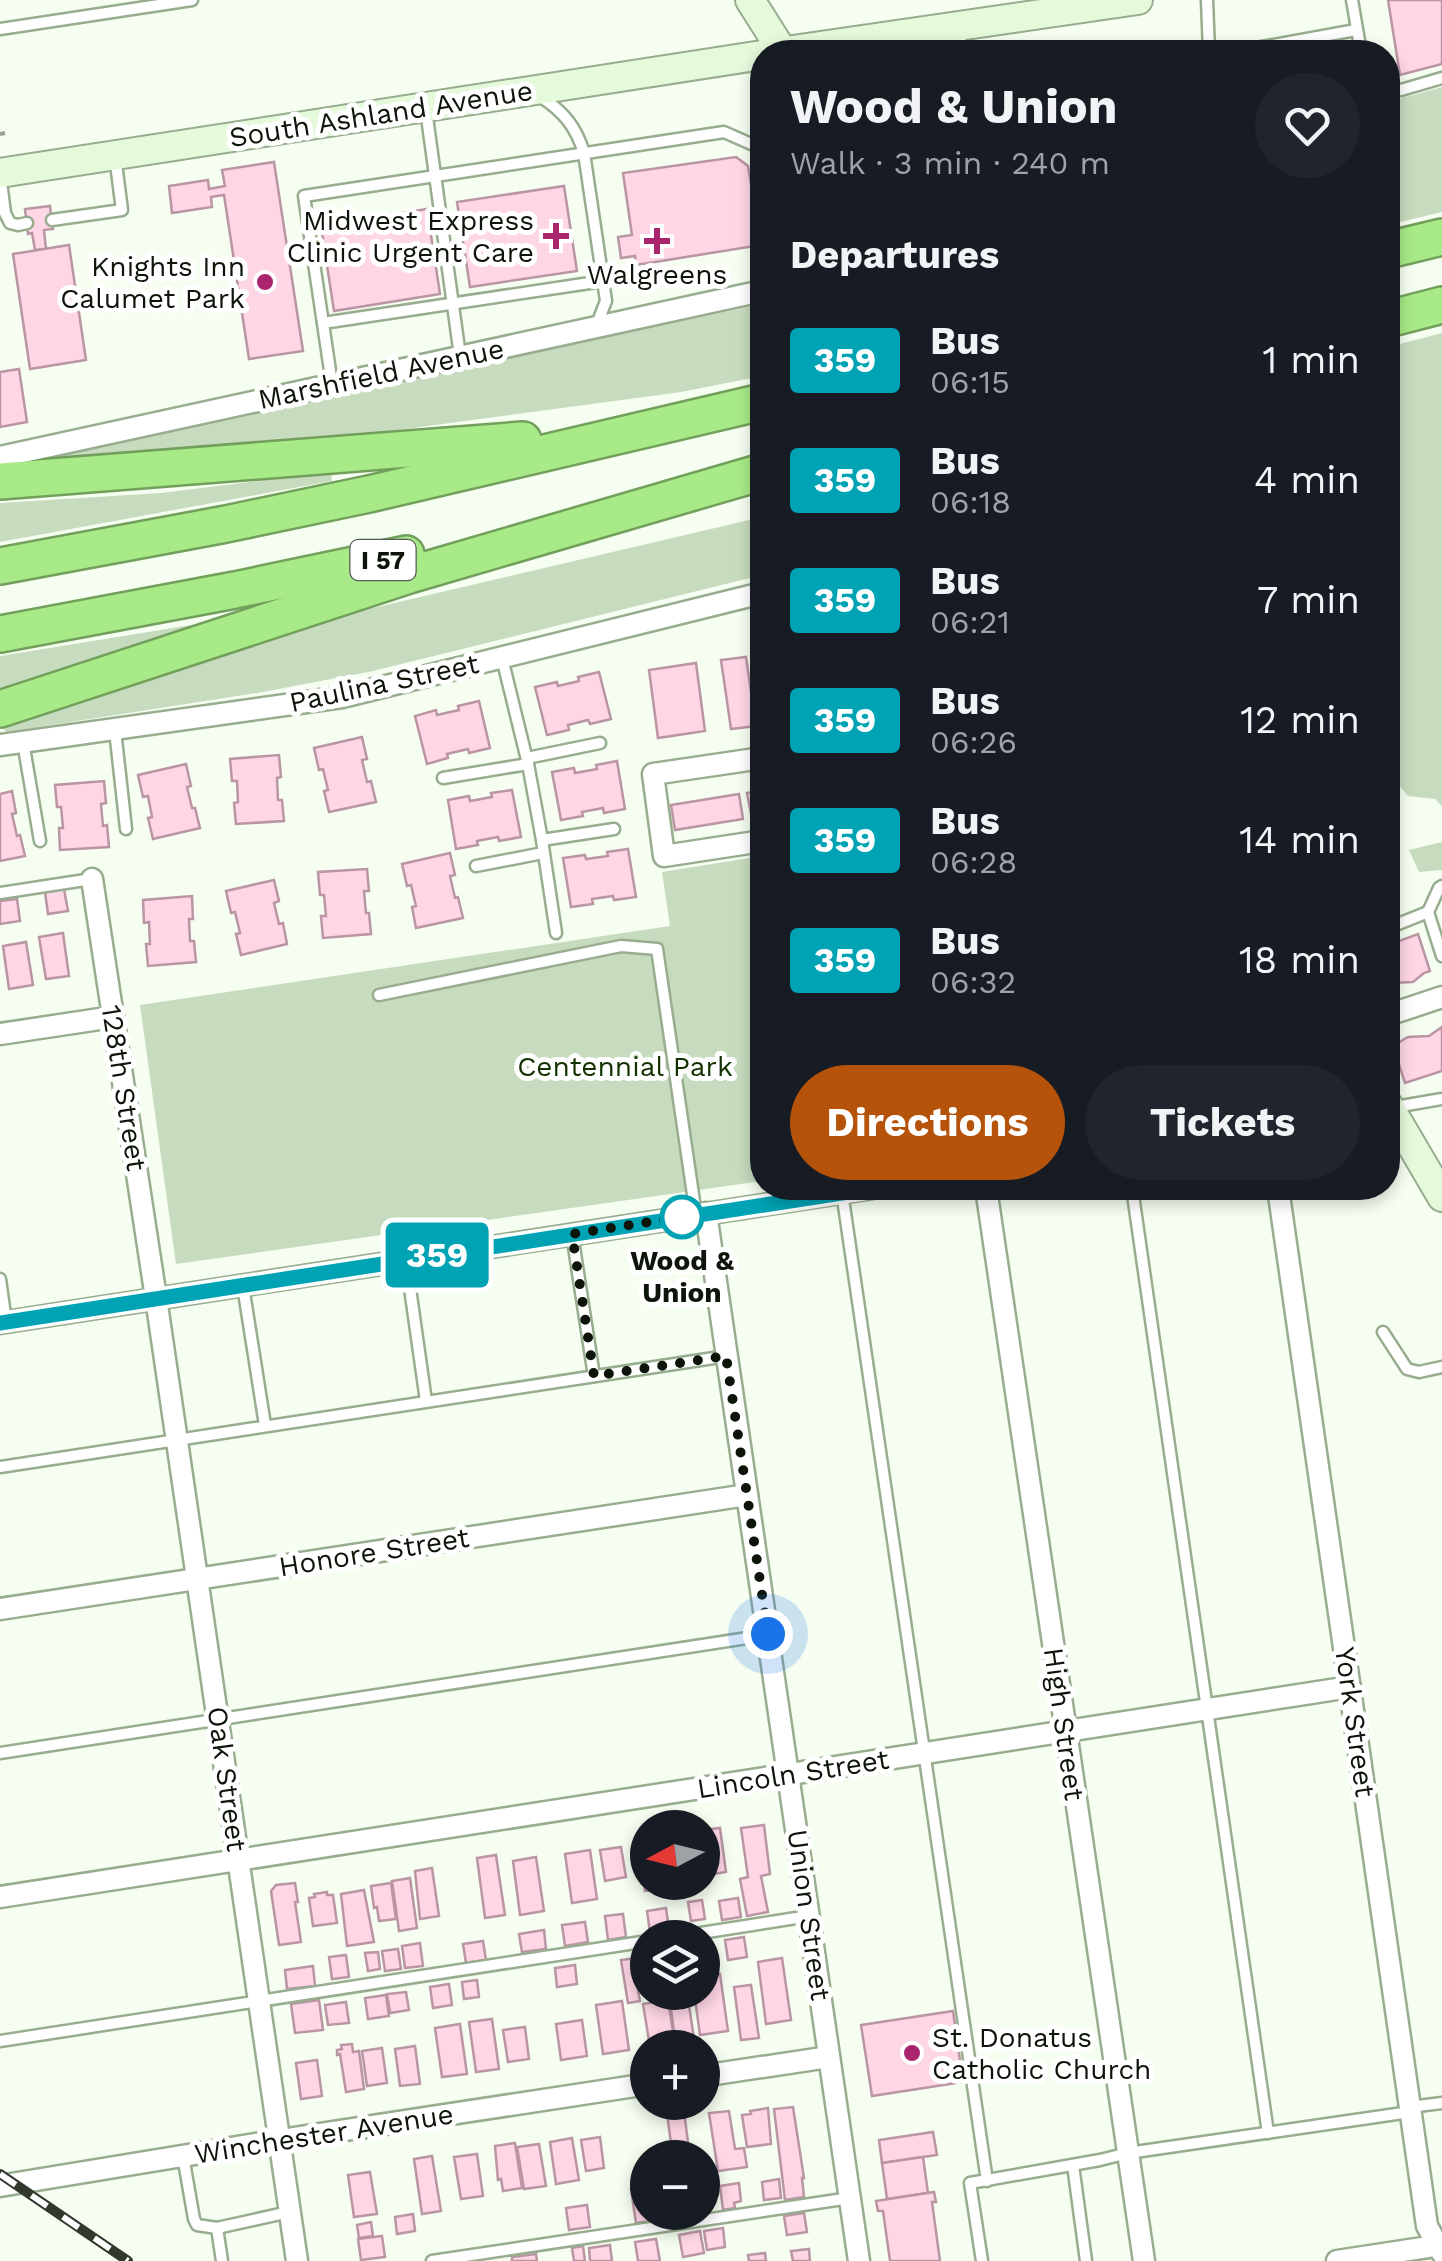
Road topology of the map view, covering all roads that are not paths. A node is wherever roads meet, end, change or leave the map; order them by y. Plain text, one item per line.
1 (192, 0) edge
2 (750, 0) edge
3 (1138, 0) edge
4 (1207, 0) edge
5 (1352, 0) edge
6 (0, 30) edge
7 (1356, 30) junction
8 (960, 39) edge
9 (775, 40) edge
10 (1209, 40) edge
11 (1315, 40) edge
12 (1358, 40) edge
13 (750, 57) edge
14 (1442, 78) edge
15 (1400, 90) edge
16 (532, 91) junction
17 (426, 107) junction
18 (750, 143) edge
19 (584, 153) junction
20 (115, 155) junction
21 (0, 173) edge
22 (435, 176) junction
23 (52, 220) dead end
24 (27, 224) dead end
25 (1442, 237) edge
26 (1400, 247) edge
27 (602, 281) junction
28 (750, 294) edge
29 (453, 304) junction
30 (1442, 305) edge
31 (1400, 316) edge
32 (323, 324) junction
33 (595, 328) junction
34 (460, 357) junction
35 (332, 385) junction
36 (750, 405) edge
37 (638, 431) junction
38 (0, 457) edge
39 (750, 475) edge
40 (750, 475) edge
41 (0, 481) edge
42 (0, 566) edge
43 (750, 596) edge
44 (0, 634) edge
45 (502, 657) junction
46 (0, 709) edge
47 (115, 729) junction
48 (23, 742) junction
49 (600, 743) dead end
50 (0, 745) edge
51 (750, 760) edge
52 (527, 761) junction
53 (443, 778) dead end
54 (126, 829) dead end
55 (614, 829) dead end
56 (40, 840) dead end
57 (542, 840) junction
58 (750, 843) edge
59 (543, 853) junction
60 (476, 866) dead end
61 (92, 879) joint
62 (1442, 886) edge
63 (0, 893) edge
64 (1428, 912) junction
65 (1400, 923) edge
66 (556, 933) dead end
67 (1442, 956) edge
68 (379, 995) dead end
69 (1442, 997) edge
70 (1400, 1011) edge
71 (113, 1017) junction
72 (0, 1034) edge
73 (1442, 1098) edge
74 (1400, 1105) edge
75 (1400, 1127) edge
76 (1442, 1197) edge
77 (791, 1200) edge
78 (843, 1200) edge
79 (988, 1200) edge
80 (1134, 1200) edge
81 (1280, 1200) edge
82 (701, 1214) junction
83 (572, 1234) junction
84 (406, 1259) junction
85 (0, 1279) edge
86 (243, 1284) junction
87 (156, 1298) junction
88 (3, 1322) edge
89 (1382, 1332) dead end
90 (726, 1356) junction
91 (1442, 1367) edge
92 (594, 1376) junction
93 (426, 1401) junction
94 (265, 1425) junction
95 (177, 1438) junction
96 (0, 1467) edge
97 (747, 1494) junction
98 (198, 1579) junction
99 (0, 1609) edge
100 (768, 1634) junction
101 (1350, 1688) junction
102 (1208, 1710) junction
103 (218, 1720) junction
104 (1066, 1732) junction
105 (0, 1753) edge
106 (923, 1754) junction
107 (788, 1775) junction
108 (239, 1860) junction
109 (0, 1896) edge
110 (808, 1916) junction
111 (720, 1930) edge
112 (630, 1944) edge
113 (259, 2001) junction
114 (0, 2041) edge
115 (829, 2057) junction
116 (720, 2073) edge
117 (630, 2087) edge
118 (1442, 2103) edge
119 (1411, 2109) junction
120 (1268, 2132) junction
121 (280, 2140) junction
122 (1128, 2153) junction
123 (183, 2156) junction
124 (1073, 2165) junction
125 (987, 2180) junction
126 (0, 2186) edge
127 (850, 2198) junction
128 (290, 2212) junction
129 (217, 2228) junction
130 (1441, 2248) edge
131 (222, 2261) edge
132 (298, 2261) edge
133 (432, 2261) edge
134 (859, 2261) edge
135 (982, 2261) edge
136 (1086, 2261) edge
137 (1144, 2261) edge
138 (1337, 2261) edge

1 - 6 lane
2 - 9 main road
3 - 8 main road
4 - 10 lane
5 - 7 lane
7 - 11 lane
7 - 12 lane
13 - 16 main road, South Ashland Avenue
14 - 15 lane
16 - 17 main road, South Ashland Avenue
16 - 19 lane
17 - 20 main road, South Ashland Avenue
17 - 22 lane
18 - 19 lane
19 - 22 lane
19 - 27 lane
20 - 21 main road, South Ashland Avenue
20 - 23 lane
21 - 24 lane
22 - 29 lane
22 - 32 lane
25 - 26 highway
27 - 29 lane
27 - 33 lane
28 - 33 street, Marshfield Avenue
29 - 32 lane
29 - 34 lane
30 - 31 highway
32 - 35 lane
33 - 34 street, Marshfield Avenue
34 - 35 street, Marshfield Avenue
35 - 38 street, Marshfield Avenue
36 - 37 highway
37 - 41 highway
37 - 42 highway
39 - 44 highway, I 57
40 - 46 highway
43 - 45 street, Paulina Street
45 - 47 street, Paulina Street
45 - 52 lane
47 - 48 street, Paulina Street
47 - 54 lane
48 - 50 street, Paulina Street
48 - 56 lane
49 - 52 lane
51 - 58 street
52 - 53 lane
52 - 57 lane
55 - 57 lane
57 - 59 lane
59 - 60 lane
59 - 66 lane
61 - 63 lane
61 - 71 street, 128th Street
62 - 64 lane
64 - 65 lane
64 - 67 lane
68 - 82 lane
69 - 70 street
71 - 72 street
71 - 87 street, 128th Street
73 - 74 lane
75 - 76 main road
77 - 82 street
78 - 106 lane
79 - 104 street, High Street
80 - 102 lane
81 - 101 street, York Street
82 - 83 street
82 - 90 street, Union Street
83 - 84 street
83 - 92 lane
84 - 86 street
84 - 93 lane
85 - 88 lane
86 - 87 street
86 - 94 lane
87 - 88 street
87 - 95 street, Oak Street
89 - 91 lane
90 - 92 lane
90 - 97 street, Union Street
92 - 93 lane
93 - 94 lane
94 - 95 lane
95 - 96 lane
95 - 98 street, Oak Street
97 - 98 street, Honore Street
97 - 100 street, Union Street
98 - 99 street, Honore Street
98 - 103 street, Oak Street
100 - 103 lane
100 - 107 street, Union Street
101 - 102 street, Lincoln Street
101 - 119 street, York Street
102 - 104 street, Lincoln Street
102 - 120 lane
103 - 105 lane
103 - 108 street, Oak Street
104 - 106 street, Lincoln Street
104 - 122 street, High Street
106 - 107 street, Lincoln Street
106 - 125 lane
107 - 108 street, Lincoln Street
107 - 110 street, Union Street
108 - 109 street, Lincoln Street
108 - 113 street, Oak Street
110 - 111 lane
110 - 115 street, Union Street
112 - 113 lane
113 - 114 lane
113 - 121 street, Oak Street
115 - 116 street
115 - 127 street, Union Street
117 - 121 street, Winchester Avenue
118 - 119 lane
119 - 120 lane
119 - 130 street, York Street
120 - 122 lane
121 - 123 street, Winchester Avenue
121 - 128 street, Oak Street
122 - 124 lane
122 - 137 street, High Street
123 - 126 street, Winchester Avenue
123 - 129 lane
124 - 125 lane
124 - 136 lane
125 - 135 lane
127 - 133 lane
127 - 134 street, Union Street
128 - 129 lane
128 - 132 street, Oak Street
129 - 131 lane
130 - 138 street

